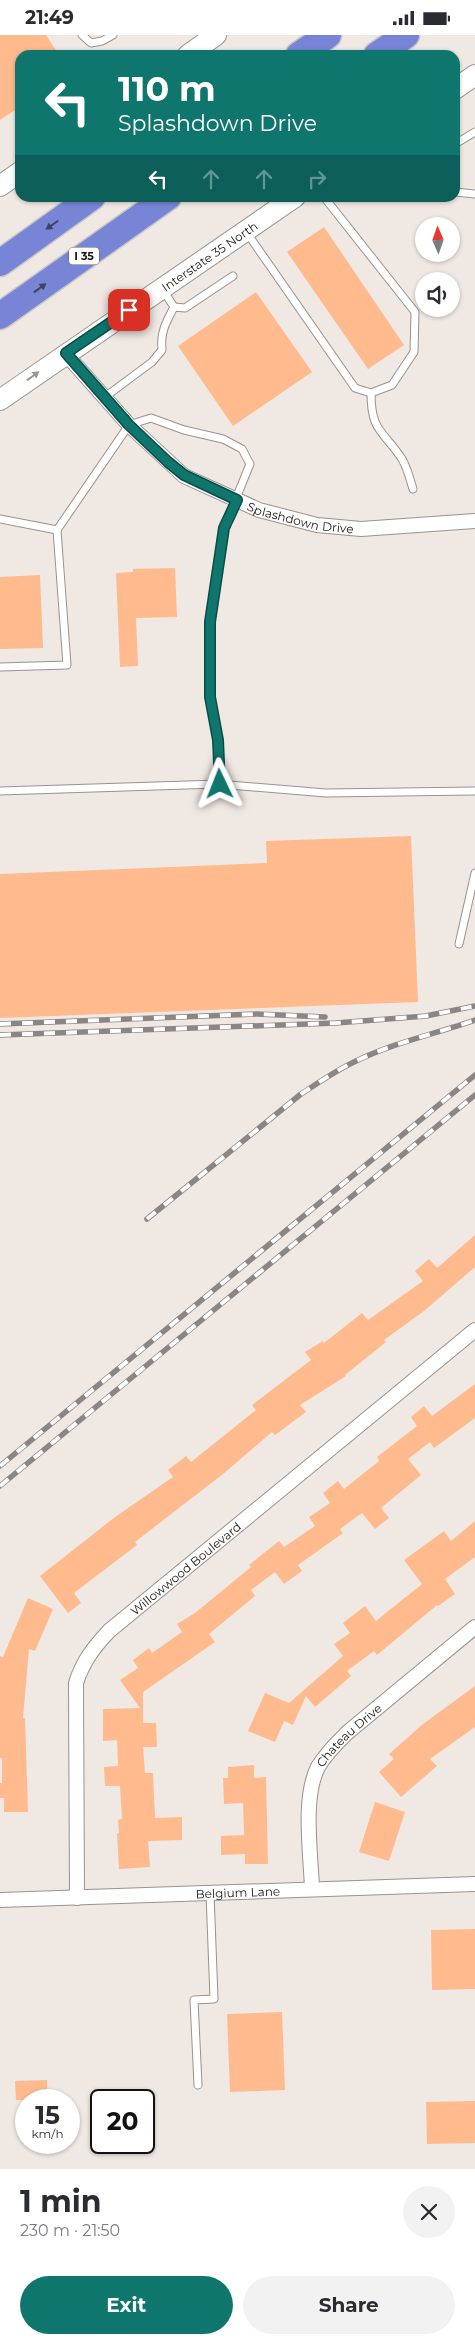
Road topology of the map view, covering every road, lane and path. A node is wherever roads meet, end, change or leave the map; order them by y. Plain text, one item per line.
1 (82, 35) edge
2 (113, 35) edge
3 (216, 35) edge
4 (328, 35) edge
5 (406, 35) edge
6 (195, 50) edge
7 (306, 50) edge
8 (384, 50) edge
9 (475, 75) edge
10 (460, 86) edge
11 (475, 131) edge
12 (460, 142) edge
13 (15, 176) edge
14 (0, 186) edge
15 (460, 192) edge
16 (475, 194) edge
17 (85, 202) edge
18 (161, 202) edge
19 (288, 202) edge
20 (328, 202) edge
21 (246, 231) junction
22 (0, 263) edge
23 (233, 276) dead end
24 (161, 288) junction
25 (174, 307) junction
26 (0, 317) edge
27 (66, 353) junction
28 (371, 393) junction
29 (105, 397) junction
30 (0, 400) edge
31 (129, 425) junction
32 (413, 489) dead end
33 (237, 500) junction
34 (0, 519) edge
35 (475, 521) edge
36 (57, 529) junction
37 (0, 667) edge
38 (220, 784) junction
39 (0, 791) edge
40 (475, 791) edge
41 (475, 873) edge
42 (459, 944) dead end
43 (475, 1330) edge
44 (475, 1627) edge
45 (475, 1884) edge
46 (312, 1889) junction
47 (210, 1893) junction
48 (77, 1897) junction
49 (0, 1900) edge
50 (198, 2085) dead end

1 - 2 lane
3 - 6 main road
4 - 7 highway
5 - 8 highway
9 - 10 main road
11 - 12 lane
13 - 14 main road
15 - 16 lane
17 -> 22 highway
26 -> 18 highway, I 35
19 - 21 main road, Interstate 35 North
20 - 28 lane
21 - 24 main road, Interstate 35 North
21 - 28 lane
23 - 25 lane
24 - 25 lane
24 - 27 main road, Interstate 35 North
25 - 29 lane
27 - 29 street, Splashdown Drive
30 -> 27 main road, Interstate 35 North
28 - 32 lane
29 - 31 street, Splashdown Drive
31 - 33 street, Splashdown Drive
31 - 33 lane
31 - 36 lane
33 - 35 street, Splashdown Drive
33 - 38 lane
34 - 36 lane
36 - 37 lane
38 - 39 lane
38 - 40 lane
41 - 42 lane
43 - 48 street, Willowwood Boulevard
44 - 46 street, Chateau Drive
45 - 46 street, Belgium Lane
46 - 47 street, Belgium Lane
47 - 48 street, Belgium Lane
47 - 50 lane
48 - 49 street, Belgium Lane

